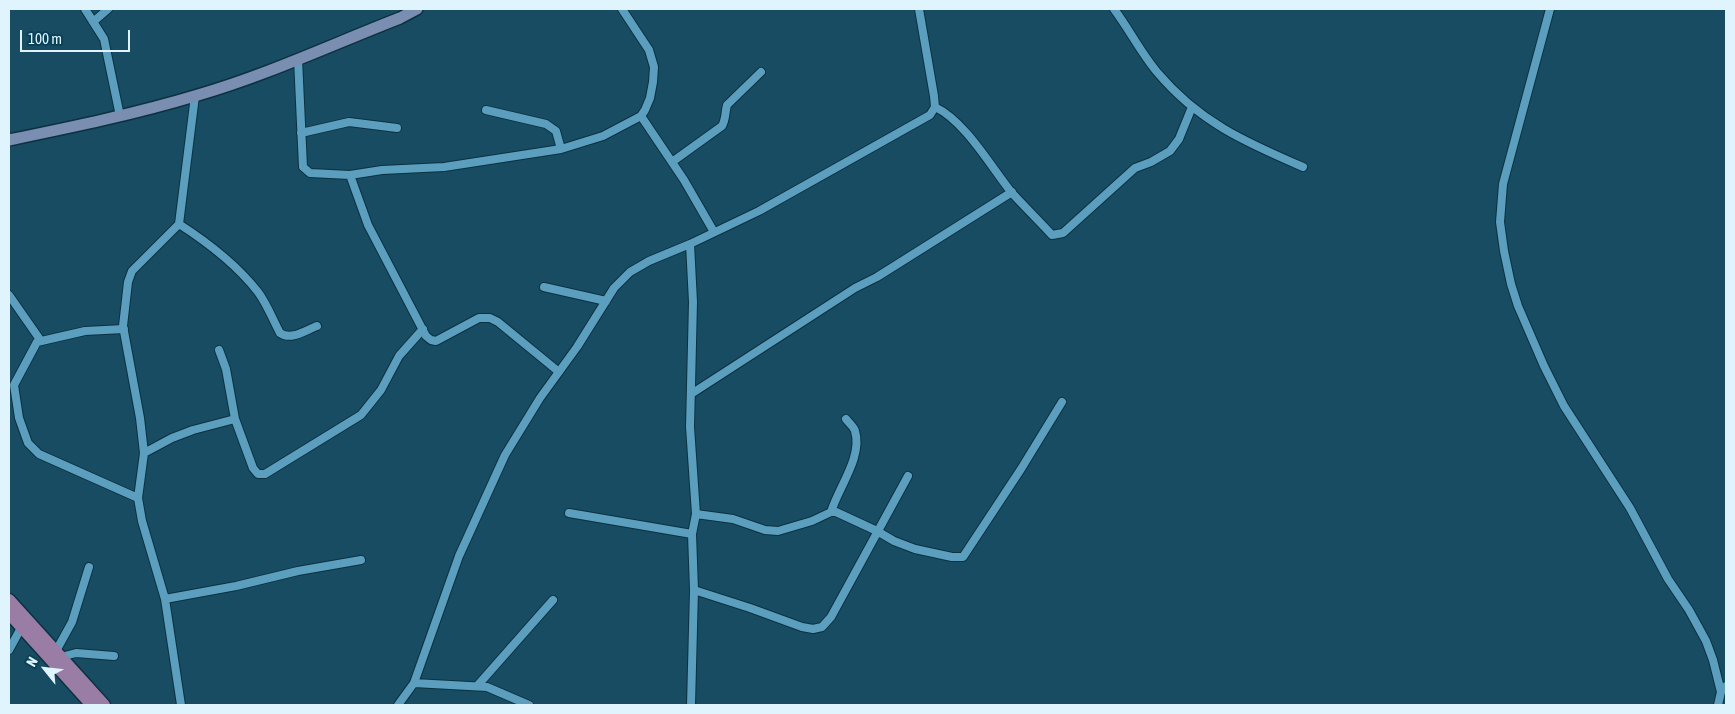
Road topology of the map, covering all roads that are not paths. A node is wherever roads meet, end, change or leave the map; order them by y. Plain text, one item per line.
1 (85, 9) edge
2 (108, 9) edge
3 (417, 9) edge
4 (622, 9) edge
5 (919, 9) edge
6 (1114, 9) edge
7 (1550, 9) edge
8 (93, 22) junction
9 (298, 59) junction
10 (761, 72) dead end
11 (195, 96) junction
12 (935, 107) junction
13 (1192, 108) junction
14 (486, 110) dead end
15 (120, 116) junction
16 (641, 116) junction
17 (397, 128) dead end
18 (301, 133) junction
19 (9, 140) edge
20 (561, 149) junction
21 (672, 162) junction
22 (1303, 167) dead end
23 (350, 175) junction
24 (1012, 192) junction
25 (179, 224) junction
26 (714, 232) junction
27 (690, 244) junction
28 (544, 287) dead end
29 (9, 295) edge
30 (606, 301) junction
31 (317, 326) dead end
32 (124, 329) junction
33 (422, 330) junction
34 (41, 341) junction
35 (218, 350) dead end
36 (559, 372) junction
37 (11, 386) edge
38 (691, 394) junction
39 (1062, 402) dead end
40 (235, 419) junction
41 (846, 419) dead end
42 (144, 454) junction
43 (908, 476) dead end
44 (138, 498) junction
45 (831, 512) junction
46 (569, 513) dead end
47 (696, 514) junction
48 (877, 531) junction
49 (692, 534) junction
50 (362, 560) dead end
51 (89, 567) dead end
52 (694, 590) junction
53 (165, 598) junction
54 (9, 600) edge
55 (553, 600) dead end
56 (9, 613) edge
57 (20, 628) junction
58 (9, 650) edge
59 (58, 654) junction
60 (114, 656) dead end
61 (414, 683) junction
62 (478, 685) junction
63 (1724, 689) edge
64 (92, 705) edge
65 (104, 705) edge
66 (181, 705) edge
67 (398, 705) edge
68 (529, 705) edge
69 (691, 705) edge
70 (1718, 705) edge

1 - 8 street
2 - 8 street
3 - 9 main road
4 - 16 street
5 - 12 street
6 - 13 street
7 - 63 street
8 - 15 street
9 - 11 main road
9 - 18 street
10 - 21 street
11 - 15 main road
11 - 25 street
12 - 24 street
12 - 26 street
13 - 22 street
13 - 24 street
14 - 20 street
15 - 19 main road
16 - 20 street
16 - 21 street
17 - 18 street
18 - 23 street
20 - 23 street
21 - 26 street
23 - 33 street
24 - 38 street
25 - 31 street
25 - 32 street
26 - 27 street
27 - 30 street
27 - 38 street
28 - 30 street
29 - 34 street
30 - 36 street
32 - 34 street
32 - 42 street
33 - 36 street
33 - 40 street
34 - 37 street
35 - 40 street
36 - 61 street
37 - 44 street
38 - 47 street
39 - 48 street
40 - 42 street
41 - 45 street
42 - 44 street
43 - 48 street
44 - 53 street
45 - 47 street
45 - 48 street
46 - 49 street
47 - 49 street
48 - 52 street
49 - 52 street
50 - 53 street
51 - 59 street
52 - 69 street
53 - 66 street
54 - 59 main road
55 - 62 street
56 - 57 main road
57 - 58 street
57 - 64 main road
59 - 60 street
59 - 65 main road
61 - 62 street
61 - 67 street
62 - 68 street
63 - 70 street

